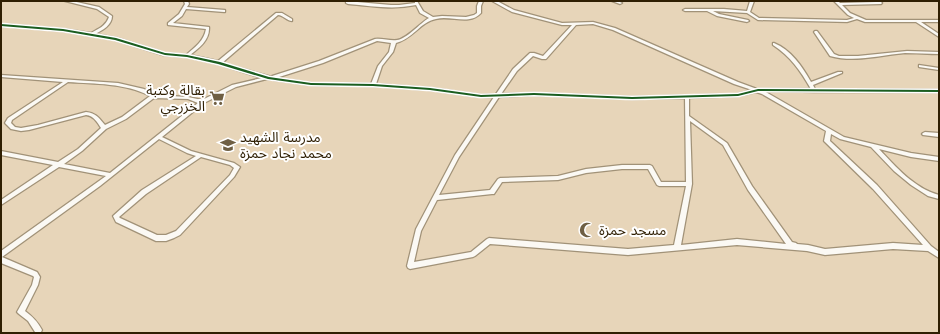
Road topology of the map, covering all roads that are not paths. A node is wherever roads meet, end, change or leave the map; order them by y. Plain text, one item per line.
1 (67, 1) edge
2 (186, 1) edge
3 (348, 1) edge
4 (481, 1) edge
5 (494, 1) edge
6 (614, 1) edge
7 (752, 1) edge
8 (877, 1) edge
9 (838, 2) edge
10 (416, 3) edge
11 (620, 3) dead end
12 (185, 8) junction
13 (685, 10) dead end
14 (705, 10) junction
15 (224, 11) dead end
16 (748, 12) junction
17 (432, 18) junction
18 (857, 18) junction
19 (291, 20) dead end
20 (747, 21) dead end
21 (916, 21) junction
22 (939, 21) edge
23 (1, 25) edge
24 (574, 25) junction
25 (816, 32) dead end
26 (91, 34) junction
27 (939, 36) edge
28 (394, 41) junction
29 (774, 44) dead end
30 (939, 53) edge
31 (187, 56) junction
32 (219, 63) junction
33 (921, 66) dead end
34 (939, 69) edge
35 (840, 73) dead end
36 (1, 76) edge
37 (268, 78) junction
38 (68, 80) junction
39 (810, 84) junction
40 (373, 85) junction
41 (758, 90) junction
42 (814, 91) junction
43 (939, 91) edge
44 (153, 96) junction
45 (499, 96) junction
46 (687, 97) junction
47 (202, 102) junction
48 (687, 117) junction
49 (104, 128) junction
50 (830, 131) junction
51 (925, 134) dead end
52 (939, 135) edge
53 (158, 138) junction
54 (874, 146) junction
55 (1, 153) edge
56 (199, 156) junction
57 (939, 159) edge
58 (59, 165) junction
59 (111, 175) junction
60 (689, 184) junction
61 (939, 197) edge
62 (436, 198) junction
63 (1, 203) edge
64 (677, 247) junction
65 (808, 248) junction
66 (930, 248) junction
67 (1, 255) edge
68 (939, 255) edge
69 (1, 260) edge
70 (38, 330) dead end

1 - 26 street
2 - 12 street
3 - 10 street
4 - 17 street
5 - 24 street
6 - 11 street
7 - 16 street
8 - 9 street
9 - 18 street
10 - 17 street
12 - 15 street
12 - 31 street
13 - 14 street
14 - 16 street
14 - 20 street
16 - 18 street
17 - 28 street
18 - 21 street
19 - 32 street
21 - 22 street
21 - 27 street
23 - 26 street
24 - 41 street
24 - 45 street
25 - 30 street
26 - 31 street
28 - 37 street
28 - 40 street
29 - 39 street
31 - 32 street
32 - 37 street
33 - 34 street
35 - 39 street
36 - 38 street
37 - 40 street
37 - 47 street
38 - 44 street
38 - 49 street
39 - 42 street
40 - 45 street
41 - 42 street
41 - 46 street
41 - 50 street
42 - 43 street
44 - 47 street
44 - 49 street
45 - 46 street
45 - 62 street
46 - 48 street
47 - 53 street
48 - 60 street
48 - 65 street
49 - 58 street
50 - 54 street
50 - 66 street
51 - 52 street
53 - 56 street
53 - 59 street
54 - 57 street
54 - 61 street
55 - 58 street
56 - 56 street
58 - 59 street
58 - 63 street
59 - 67 street
60 - 62 street
60 - 64 street
62 - 64 street
64 - 65 street
65 - 66 street
66 - 68 street
69 - 70 street

